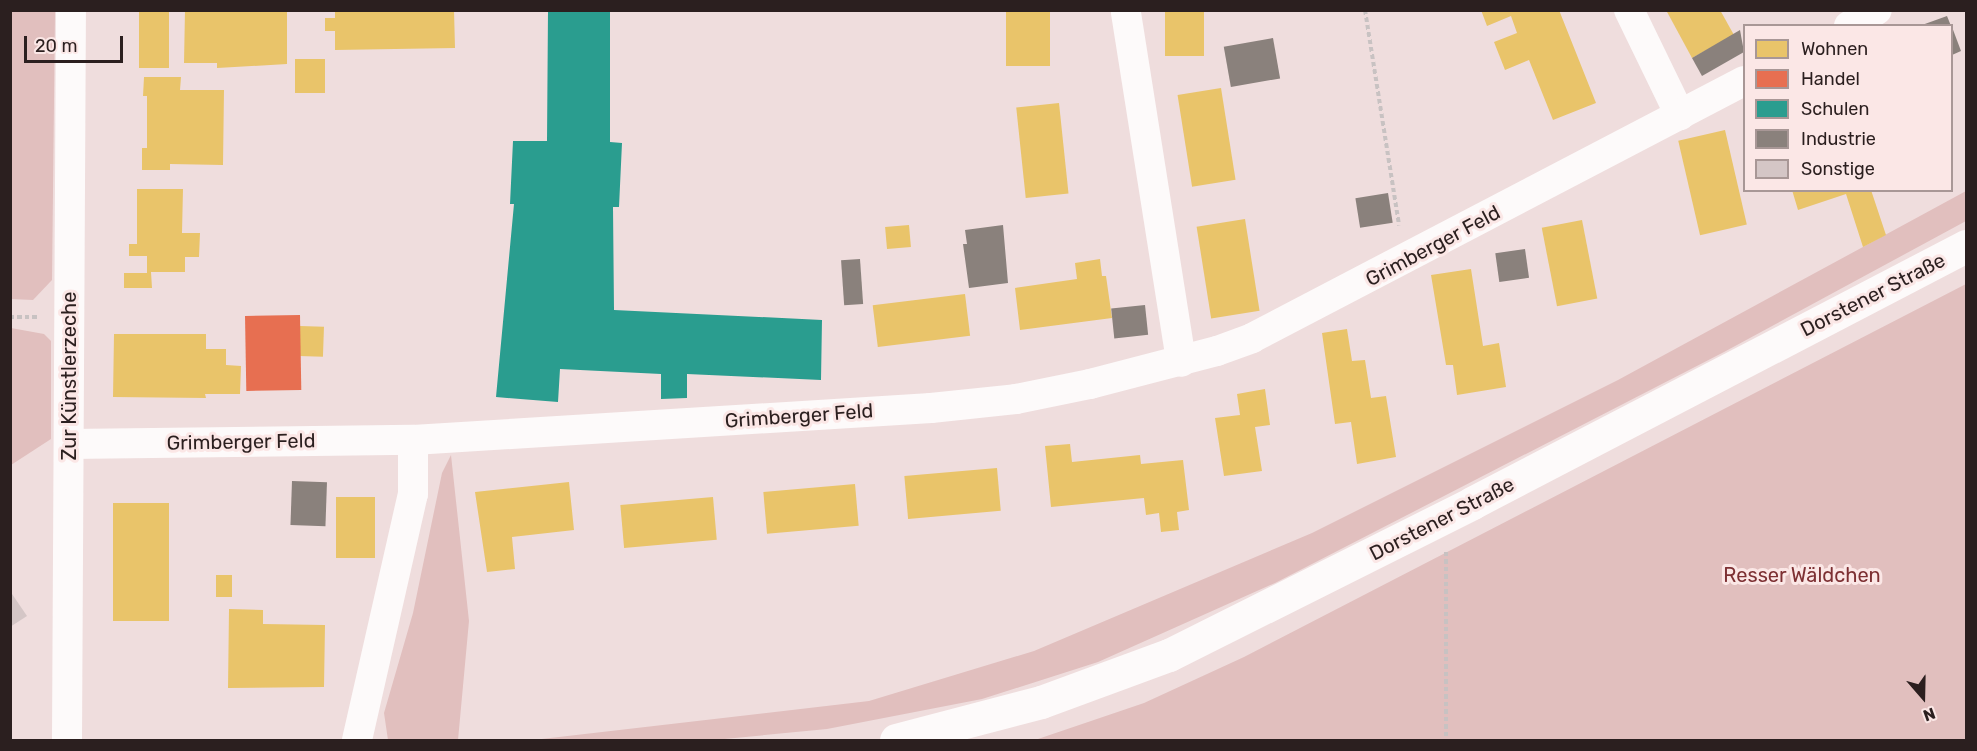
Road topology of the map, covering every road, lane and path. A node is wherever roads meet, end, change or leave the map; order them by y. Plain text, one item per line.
1 (71, 10) edge
2 (1365, 10) edge
3 (1629, 10) edge
4 (1877, 10) edge
5 (1126, 13) dead end
6 (1852, 24) edge
7 (1743, 82) edge
8 (1680, 115) junction
9 (1966, 246) edge
10 (1405, 261) junction
11 (1180, 362) junction
12 (413, 440) junction
13 (69, 444) junction
14 (1445, 517) junction
15 (67, 741) edge
16 (357, 741) edge
17 (896, 741) edge
18 (1446, 741) edge

1 - 13 street, Zur Künstlerzeche
2 - 10 path
3 - 8 street
4 - 6 street
5 - 11 street
7 - 8 street, Grimberger Feld
8 - 10 street, Grimberger Feld
9 - 14 main road, Dorstener Straße
10 - 11 street, Grimberger Feld
11 - 12 street, Grimberger Feld
12 - 13 street, Grimberger Feld
12 - 16 street
13 - 15 street, Zur Künstlerzeche
14 - 17 main road, Dorstener Straße
14 - 18 path

